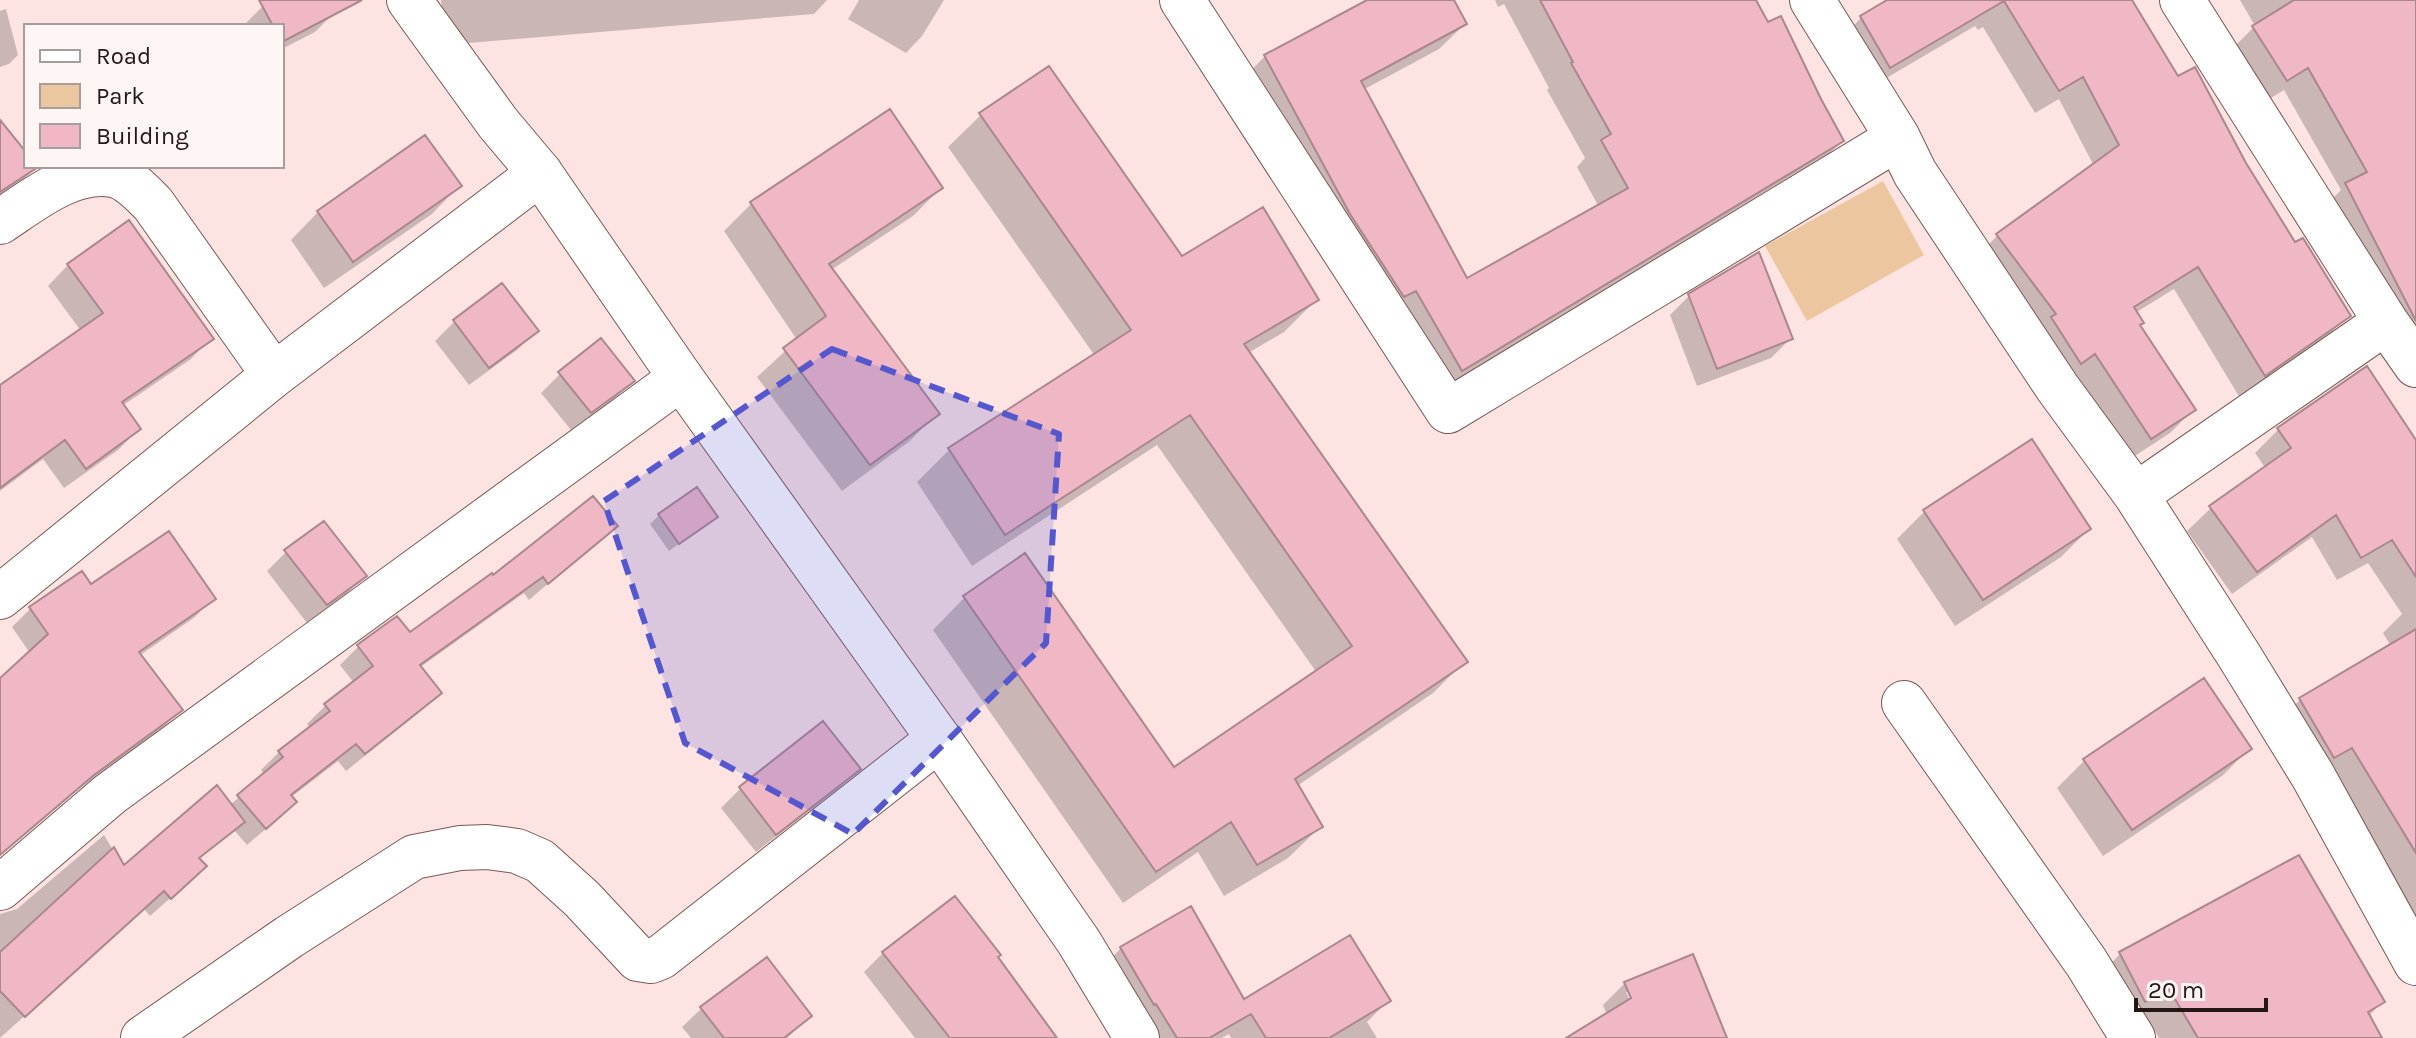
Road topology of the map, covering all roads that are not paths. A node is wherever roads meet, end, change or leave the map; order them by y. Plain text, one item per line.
1 (409, 0) edge
2 (1182, 0) edge
3 (1812, 0) edge
4 (2182, 0) edge
5 (1898, 138) junction
6 (540, 173) junction
7 (0, 222) edge
8 (2386, 322) junction
9 (2416, 365) edge
10 (274, 375) junction
11 (681, 378) junction
12 (2136, 495) junction
13 (0, 597) edge
14 (1904, 703) dead end
15 (939, 739) junction
16 (0, 888) edge
17 (2416, 963) edge
18 (143, 1038) edge
19 (1137, 1038) edge
20 (2133, 1038) edge

1 - 6 street
2 - 5 street
3 - 5 street
4 - 8 street
5 - 12 street
6 - 10 street
6 - 11 street
7 - 10 street
8 - 9 street
8 - 12 street
10 - 13 street
11 - 15 street
11 - 16 street
12 - 17 street
14 - 20 street
15 - 18 street
15 - 19 street

